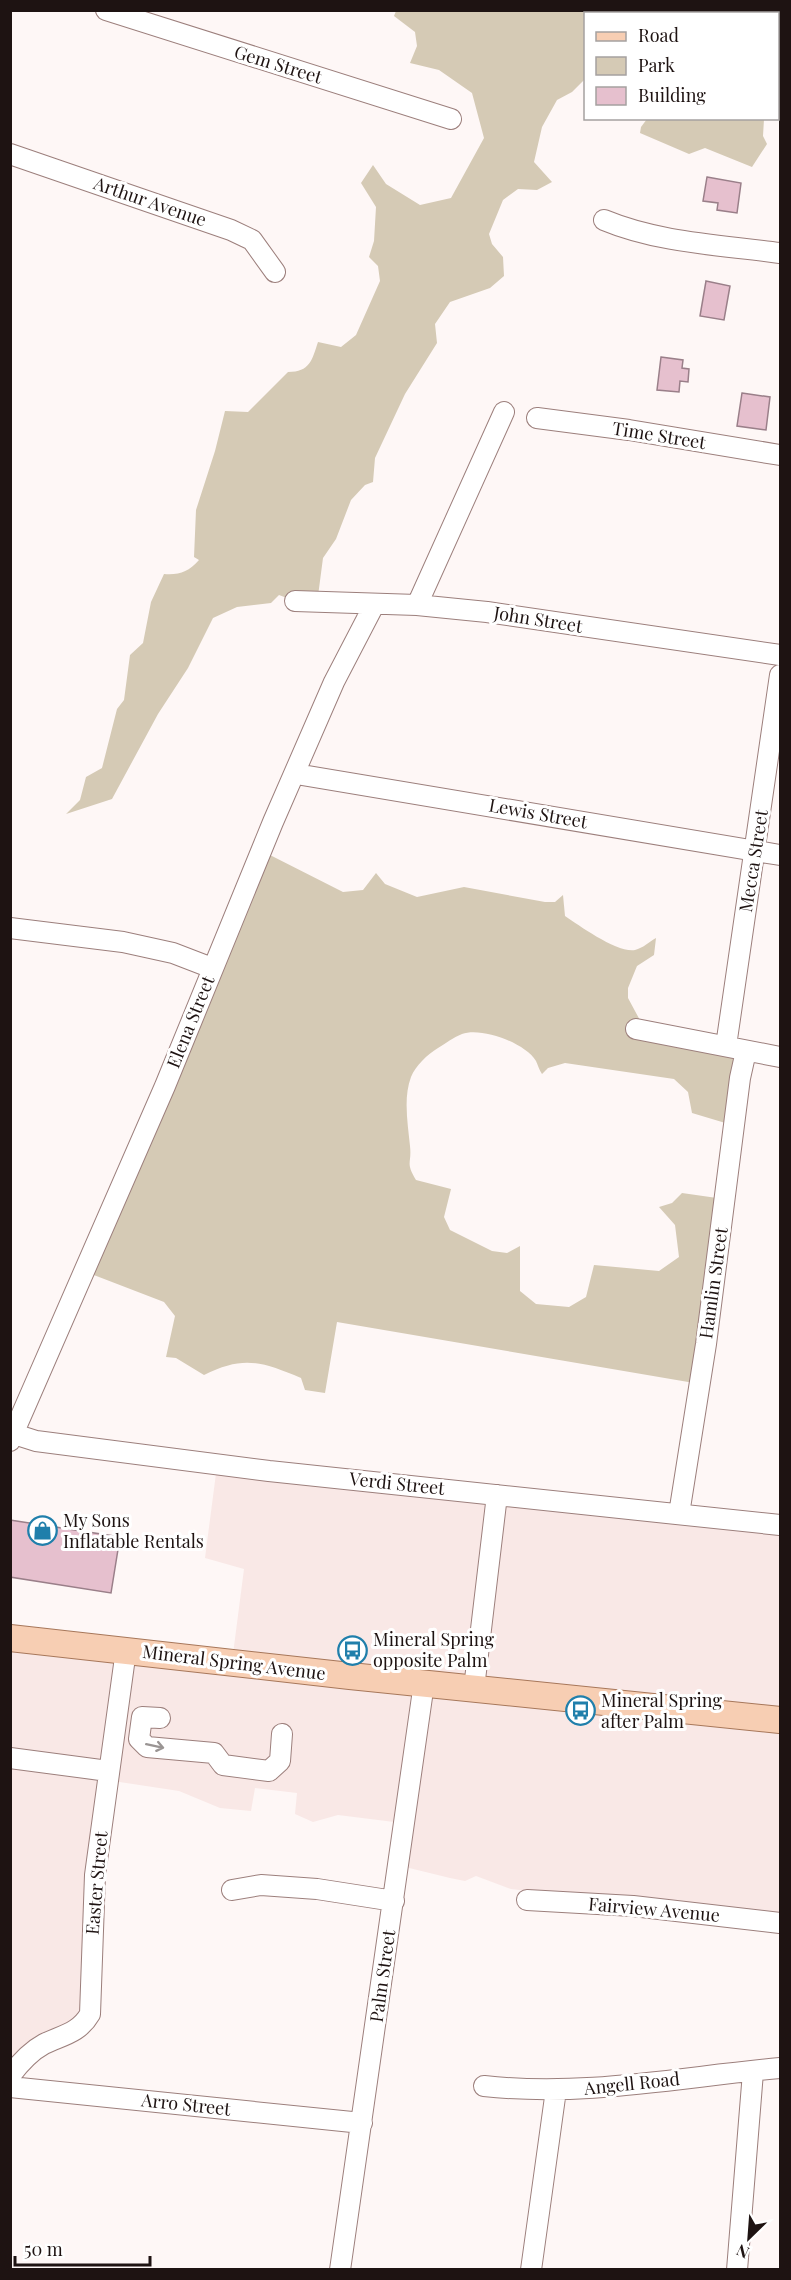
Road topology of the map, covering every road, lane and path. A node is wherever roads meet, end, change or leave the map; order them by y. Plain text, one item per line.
1 (106, 10) edge
2 (451, 119) dead end
3 (10, 154) edge
4 (604, 220) dead end
5 (780, 253) edge
6 (275, 272) dead end
7 (504, 412) dead end
8 (537, 418) dead end
9 (780, 455) edge
10 (295, 601) dead end
11 (374, 605) junction
12 (417, 605) junction
13 (780, 655) edge
14 (780, 675) edge
15 (296, 774) junction
16 (755, 851) junction
17 (780, 855) edge
18 (12, 931) edge
19 (212, 968) junction
20 (636, 1029) dead end
21 (726, 1046) junction
22 (746, 1051) junction
23 (780, 1057) edge
24 (12, 1438) edge
25 (497, 1495) junction
26 (679, 1514) junction
27 (780, 1525) edge
28 (10, 1638) edge
29 (126, 1650) junction
30 (424, 1683) junction
31 (474, 1688) junction
32 (160, 1718) dead end
33 (780, 1720) edge
34 (282, 1734) dead end
35 (10, 1758) edge
36 (108, 1771) junction
37 (232, 1890) dead end
38 (527, 1900) dead end
39 (394, 1901) junction
40 (780, 1923) edge
41 (780, 2068) edge
42 (753, 2072) junction
43 (10, 2076) edge
44 (484, 2086) dead end
45 (10, 2087) edge
46 (556, 2090) junction
47 (362, 2123) junction
48 (340, 2270) edge
49 (531, 2270) edge
50 (736, 2270) edge

1 - 2 street, Gem Street
3 - 6 street, Arthur Avenue
4 - 5 street
7 - 12 street
8 - 9 street, Time Street
10 - 11 street, John Street
11 - 12 street, John Street
11 - 15 street, Elena Street
12 - 13 street, John Street
14 - 16 street, Mecca Street
15 - 16 street, Lewis Street
15 - 19 street, Elena Street
16 - 17 street, Lewis Street
16 - 21 street, Mecca Street
18 - 19 street
19 - 24 street, Elena Street
20 - 21 street
21 - 22 street
22 - 23 street
22 - 26 street, Hamlin Street
24 - 25 street, Verdi Street
25 - 26 street, Verdi Street
25 - 31 street
26 - 27 street, Verdi Street
28 - 29 main road, Mineral Spring Avenue
29 - 30 main road, Mineral Spring Avenue
29 - 36 street, Easter Street
30 - 31 main road, Mineral Spring Avenue
30 - 39 street, Palm Street
31 - 33 main road, Mineral Spring Avenue
32 -> 34 street
35 - 36 street
36 - 43 street, Easter Street
37 - 39 street
38 - 40 street, Fairview Avenue
39 - 47 street, Palm Street
41 - 42 street, Angell Road
42 - 46 street, Angell Road
42 - 50 street
44 - 46 street, Angell Road
45 - 47 street, Arro Street
46 - 49 street
47 - 48 street, Palm Street

